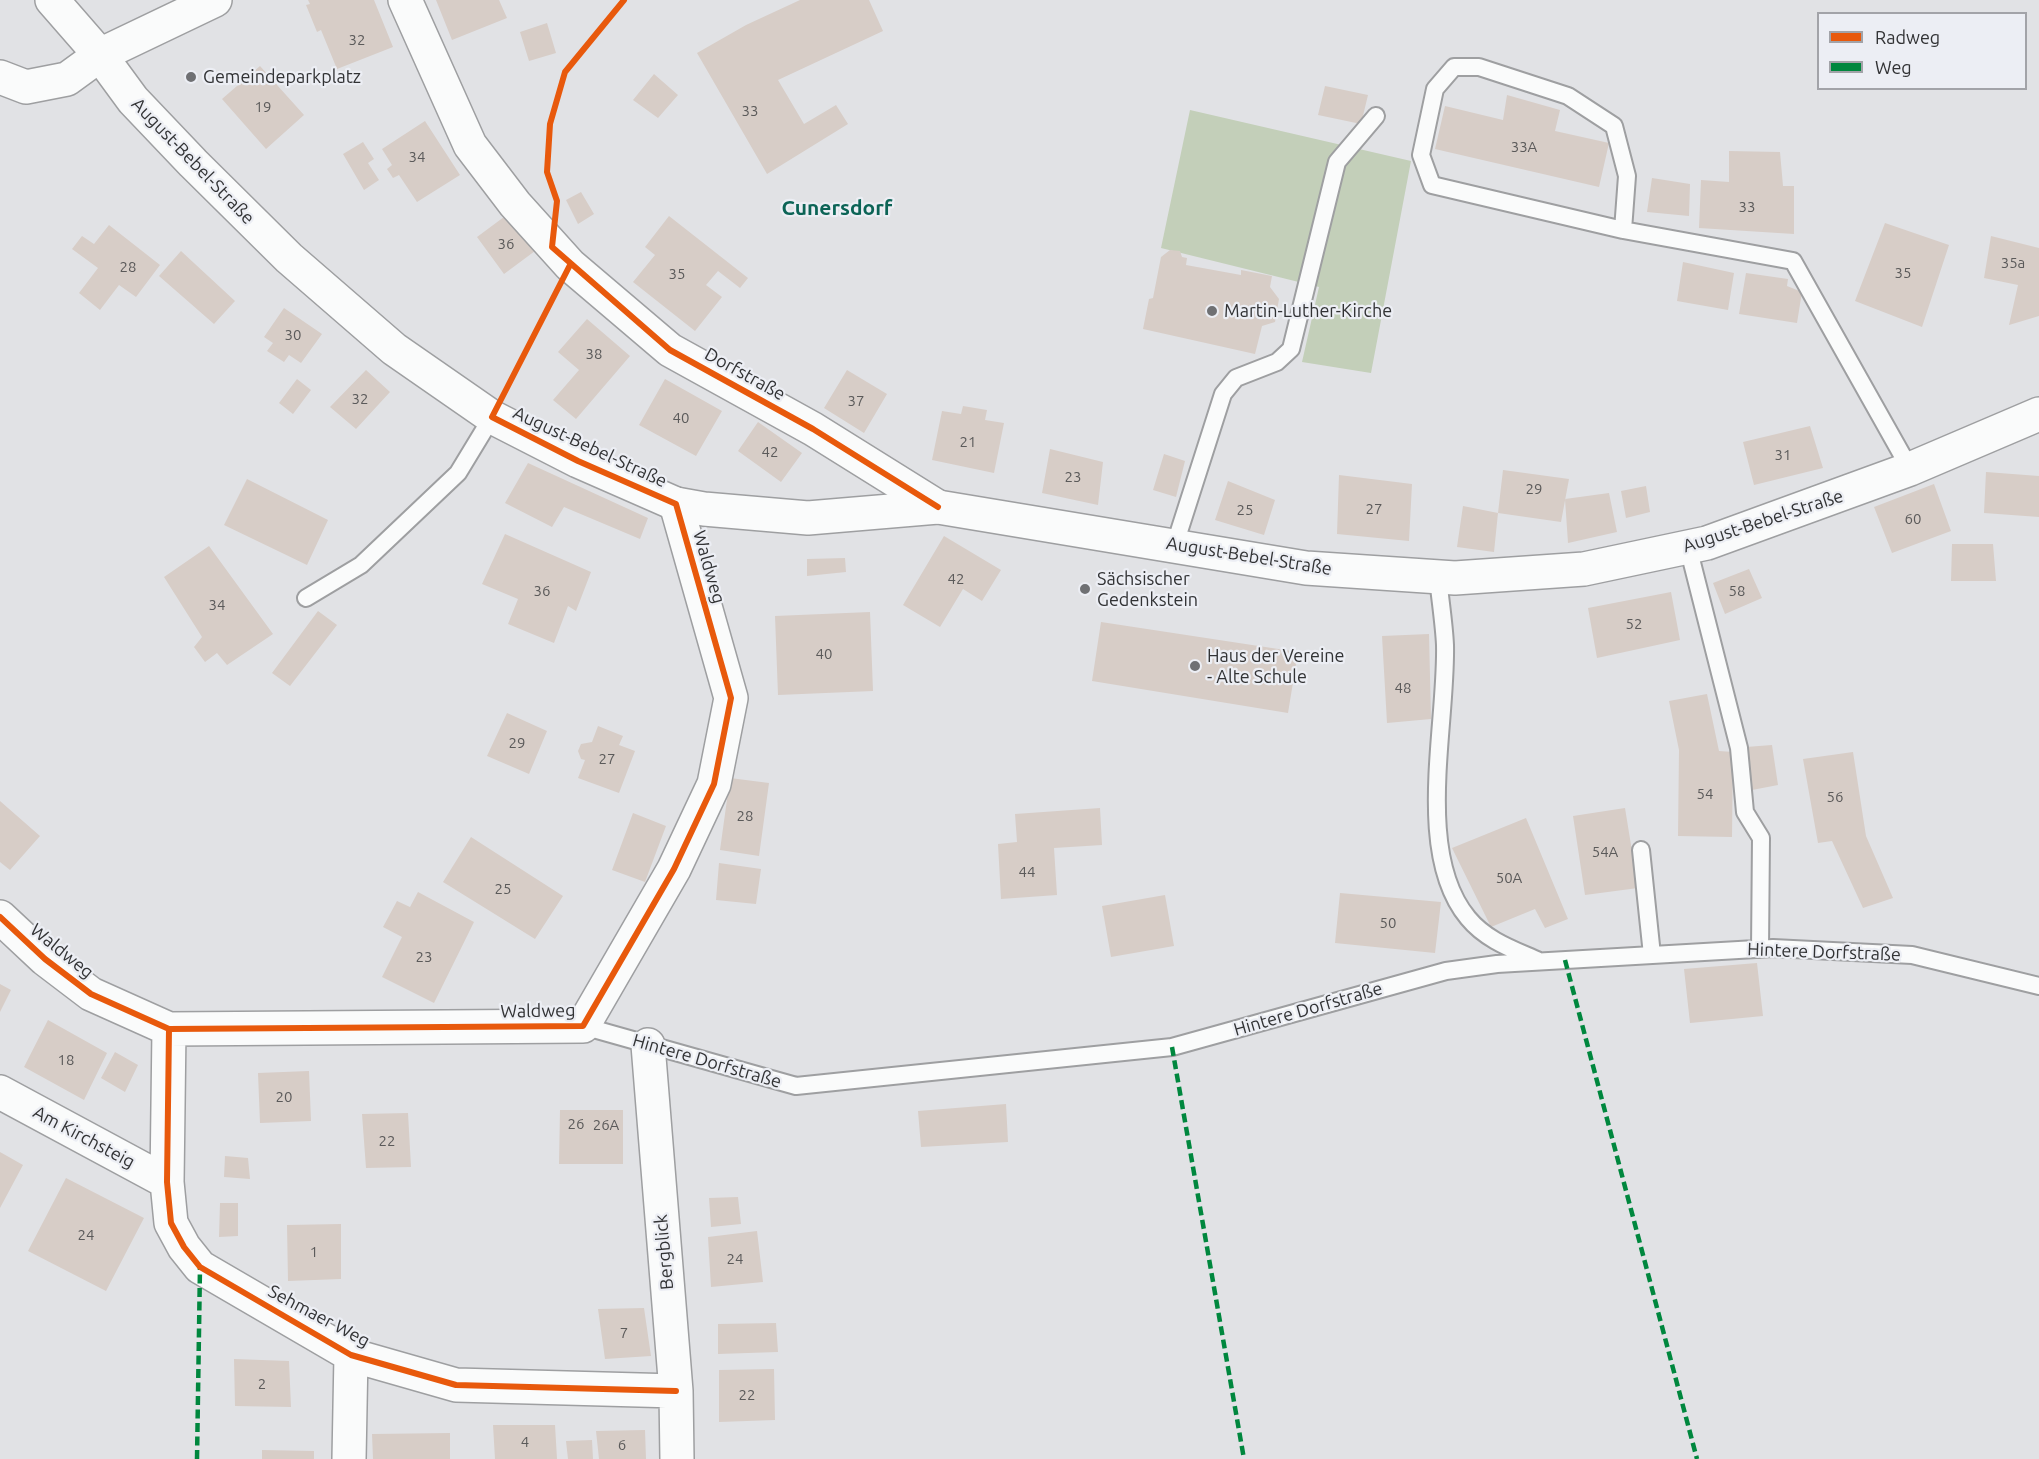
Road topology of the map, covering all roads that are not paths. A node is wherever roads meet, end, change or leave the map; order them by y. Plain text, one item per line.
1 (52, 0) edge
2 (215, 0) edge
3 (405, 0) edge
4 (100, 55) junction
5 (0, 76) edge
6 (1376, 116) dead end
7 (1623, 230) junction
8 (2039, 414) edge
9 (492, 417) junction
10 (1910, 470) junction
11 (676, 504) junction
12 (938, 507) junction
13 (1175, 544) junction
14 (1688, 547) junction
15 (1438, 577) junction
16 (306, 598) dead end
17 (1641, 850) dead end
18 (0, 917) edge
19 (1760, 949) junction
20 (1652, 955) junction
21 (1541, 962) junction
22 (2039, 986) edge
23 (583, 1026) junction
24 (169, 1029) junction
25 (648, 1045) junction
26 (0, 1092) edge
27 (167, 1182) junction
28 (351, 1355) junction
29 (676, 1390) junction
30 (350, 1459) edge
31 (677, 1459) edge

1 - 4 street, August-Bebel-Straße
2 - 4 street
3 - 12 street, Dorfstraße
4 - 5 street
4 - 9 street, August-Bebel-Straße
6 - 13 lane
7 - 7 lane
7 - 10 lane
8 - 10 street, August-Bebel-Straße
9 - 11 street, August-Bebel-Straße
9 - 16 lane, August-Bebel-Straße
10 - 14 street, August-Bebel-Straße
11 - 12 street, August-Bebel-Straße
11 - 23 street, Waldweg
12 - 13 street, August-Bebel-Straße
13 - 15 street, August-Bebel-Straße
14 - 15 street, August-Bebel-Straße
14 - 19 lane
15 - 21 lane
17 - 20 lane
18 - 24 street, Waldweg
19 - 20 lane, Hintere Dorfstraße
19 - 22 lane, Hintere Dorfstraße
20 - 21 lane, Hintere Dorfstraße
21 - 25 lane, Hintere Dorfstraße
23 - 24 street, Waldweg
23 - 25 lane, Hintere Dorfstraße
24 - 27 street, Sehmaer Weg
25 - 29 street, Bergblick
26 - 27 street, Am Kirchsteig
27 - 28 street, Sehmaer Weg
28 - 29 street, Sehmaer Weg
28 - 30 street
29 - 31 street, Bergblick

